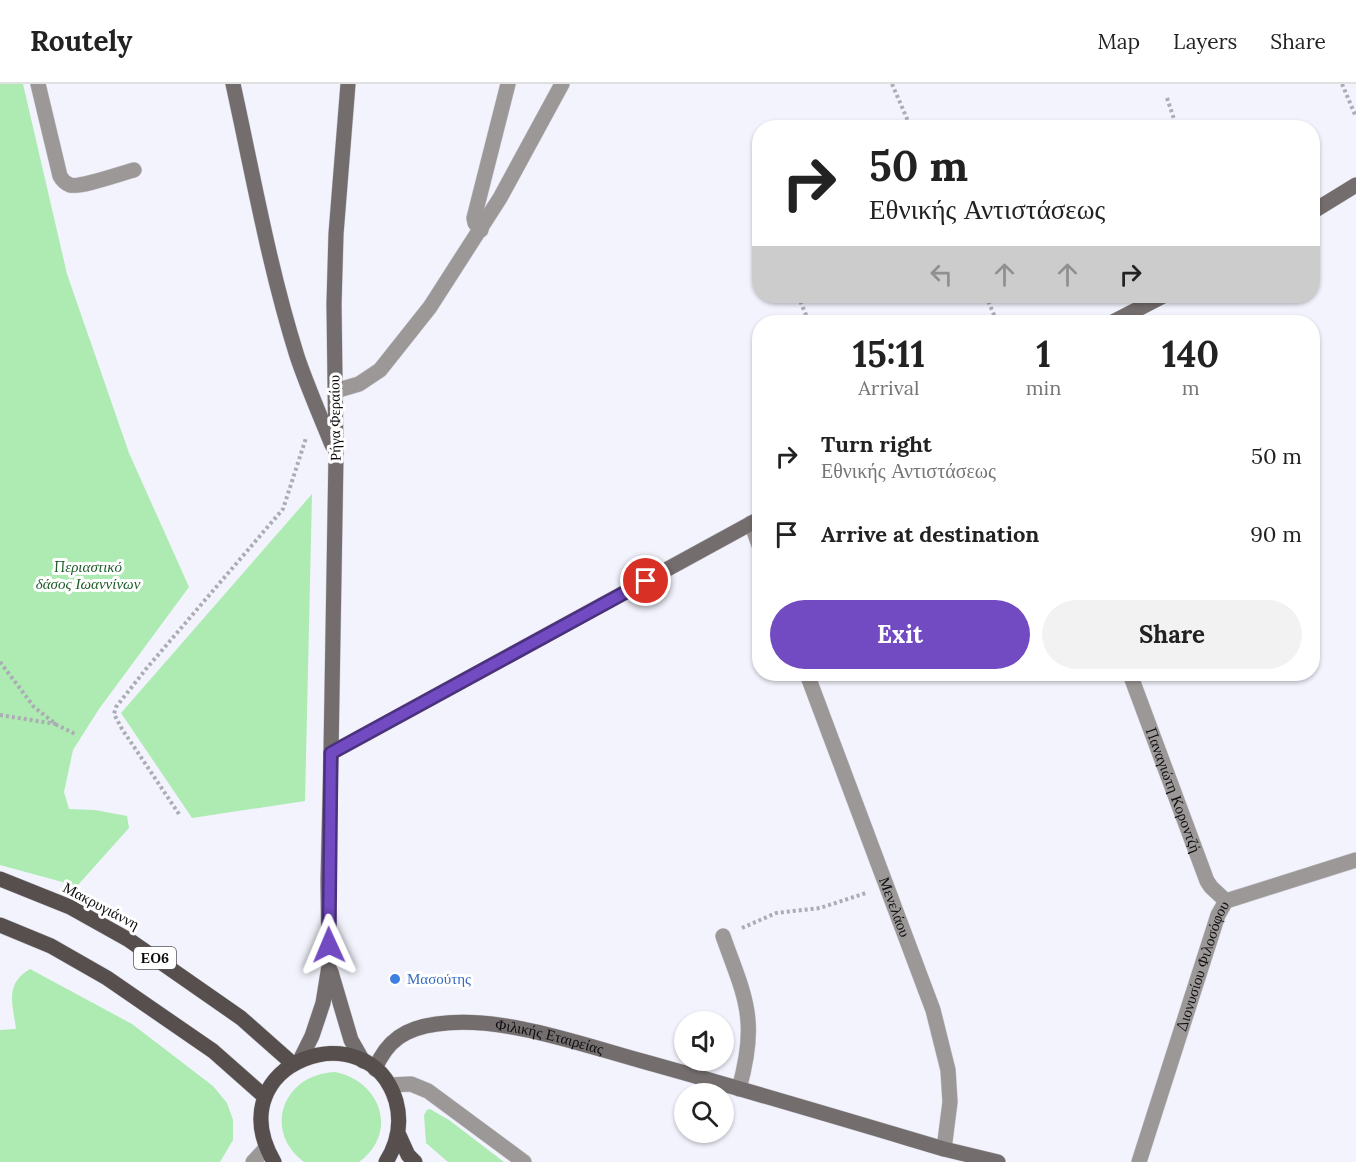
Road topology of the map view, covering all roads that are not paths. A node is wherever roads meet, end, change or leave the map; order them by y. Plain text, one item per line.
1 (38, 84) edge
2 (234, 84) edge
3 (348, 84) edge
4 (508, 84) edge
5 (562, 84) edge
6 (134, 170) dead end
7 (1356, 185) edge
8 (1320, 207) edge
9 (481, 230) junction
10 (1150, 303) edge
11 (1126, 315) edge
12 (335, 391) junction
13 (336, 456) junction
14 (752, 523) edge
15 (810, 681) edge
16 (1133, 681) edge
17 (331, 753) junction
18 (1356, 860) edge
19 (0, 879) edge
20 (1226, 901) junction
21 (0, 925) edge
22 (723, 936) road end
23 (329, 966) junction
24 (297, 1062) junction
25 (369, 1065) junction
26 (389, 1085) junction
27 (739, 1089) junction
28 (265, 1097) junction
29 (398, 1133) junction
30 (266, 1148) junction
31 (944, 1149) junction
32 (253, 1162) edge
33 (274, 1162) edge
34 (386, 1162) edge
35 (415, 1162) edge
36 (524, 1162) edge
37 (998, 1162) edge
38 (1139, 1162) edge

1 - 6 street
2 - 13 street
3 - 12 street, Ρήγα Φεραίου
4 - 9 street
5 - 9 street
7 - 8 street
9 - 12 street
10 - 11 street
12 - 13 street, Ρήγα Φεραίου
13 - 17 street, Ρήγα Φεραίου
14 - 17 street
15 - 31 street, Μενελάου
16 - 20 street, Παναγιώτη Κοροντζή
17 - 23 street, Ρήγα Φεραίου
18 - 20 street, Διονυσίου Φιλοσόφου
19 - 24 main road, Μακρυγιάννη / ΕΟ6
20 - 38 street, Διονυσίου Φιλοσόφου
21 - 28 main road, ΕΟ6
22 - 27 street
23 - 24 street
23 - 25 street
24 - 25 main road
24 - 28 main road
25 - 26 main road
25 - 27 street, Φιλικής Εταιρείας
26 - 29 main road
26 - 36 street
27 - 31 street, Φιλικής Εταιρείας
28 - 30 main road
29 - 34 main road
29 - 35 main road
30 - 32 street
30 - 33 main road
31 - 37 street, Φιλικής Εταιρείας

